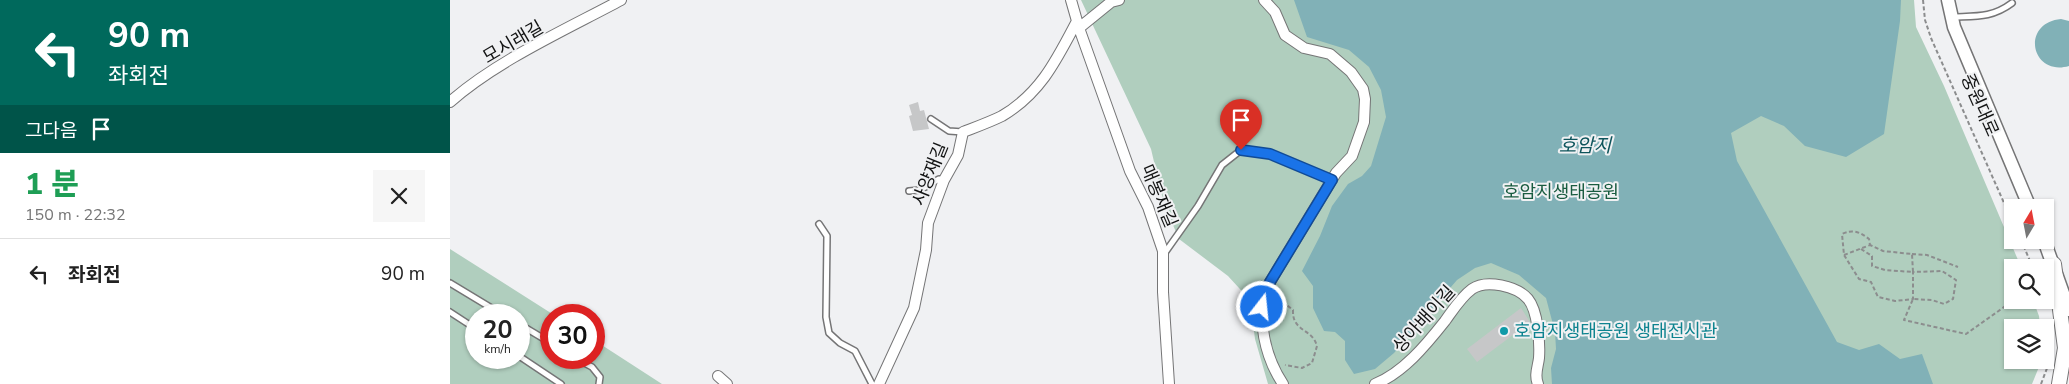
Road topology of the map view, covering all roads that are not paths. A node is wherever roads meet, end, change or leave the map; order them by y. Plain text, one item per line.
1 (621, 0) edge
2 (1071, 0) edge
3 (1119, 0) edge
4 (1264, 0) edge
5 (1948, 0) edge
6 (2012, 4) dead end
7 (1951, 17) junction
8 (1078, 24) junction
9 (450, 102) edge
10 (931, 119) dead end
11 (963, 132) junction
12 (944, 180) junction
13 (1332, 180) junction
14 (908, 191) dead end
15 (2026, 199) edge
16 (820, 224) dead end
17 (1163, 255) junction
18 (2054, 264) junction
19 (450, 283) edge
20 (2068, 287) edge
21 (485, 304) edge
22 (2069, 310) edge
23 (450, 312) edge
24 (465, 322) edge
25 (530, 363) edge
26 (592, 369) edge
27 (718, 376) dead end
28 (561, 384) edge
29 (599, 384) edge
30 (727, 384) edge
31 (872, 384) edge
32 (879, 384) edge
33 (1169, 384) edge
34 (1283, 384) edge
35 (1375, 384) edge
36 (1538, 384) edge
37 (2060, 384) edge

1 - 9 street, 모시래길
2 - 8 street
3 - 8 street
4 - 13 street
5 - 7 street, 중원대로
6 - 7 lane
7 - 15 street, 중원대로
8 - 11 street, 사양재길
8 - 17 street, 매봉재길
10 - 11 lane
11 - 12 street, 사양재길
12 - 14 lane
12 - 32 street, 사양재길
13 - 17 lane
13 - 34 street
16 - 31 lane
17 - 33 street, 매봉재길
18 - 20 street
18 - 22 street
18 - 37 main road
19 - 21 lane
23 - 24 lane
25 - 28 lane
26 - 29 lane
27 - 30 street
35 - 36 street, 상아배이길

